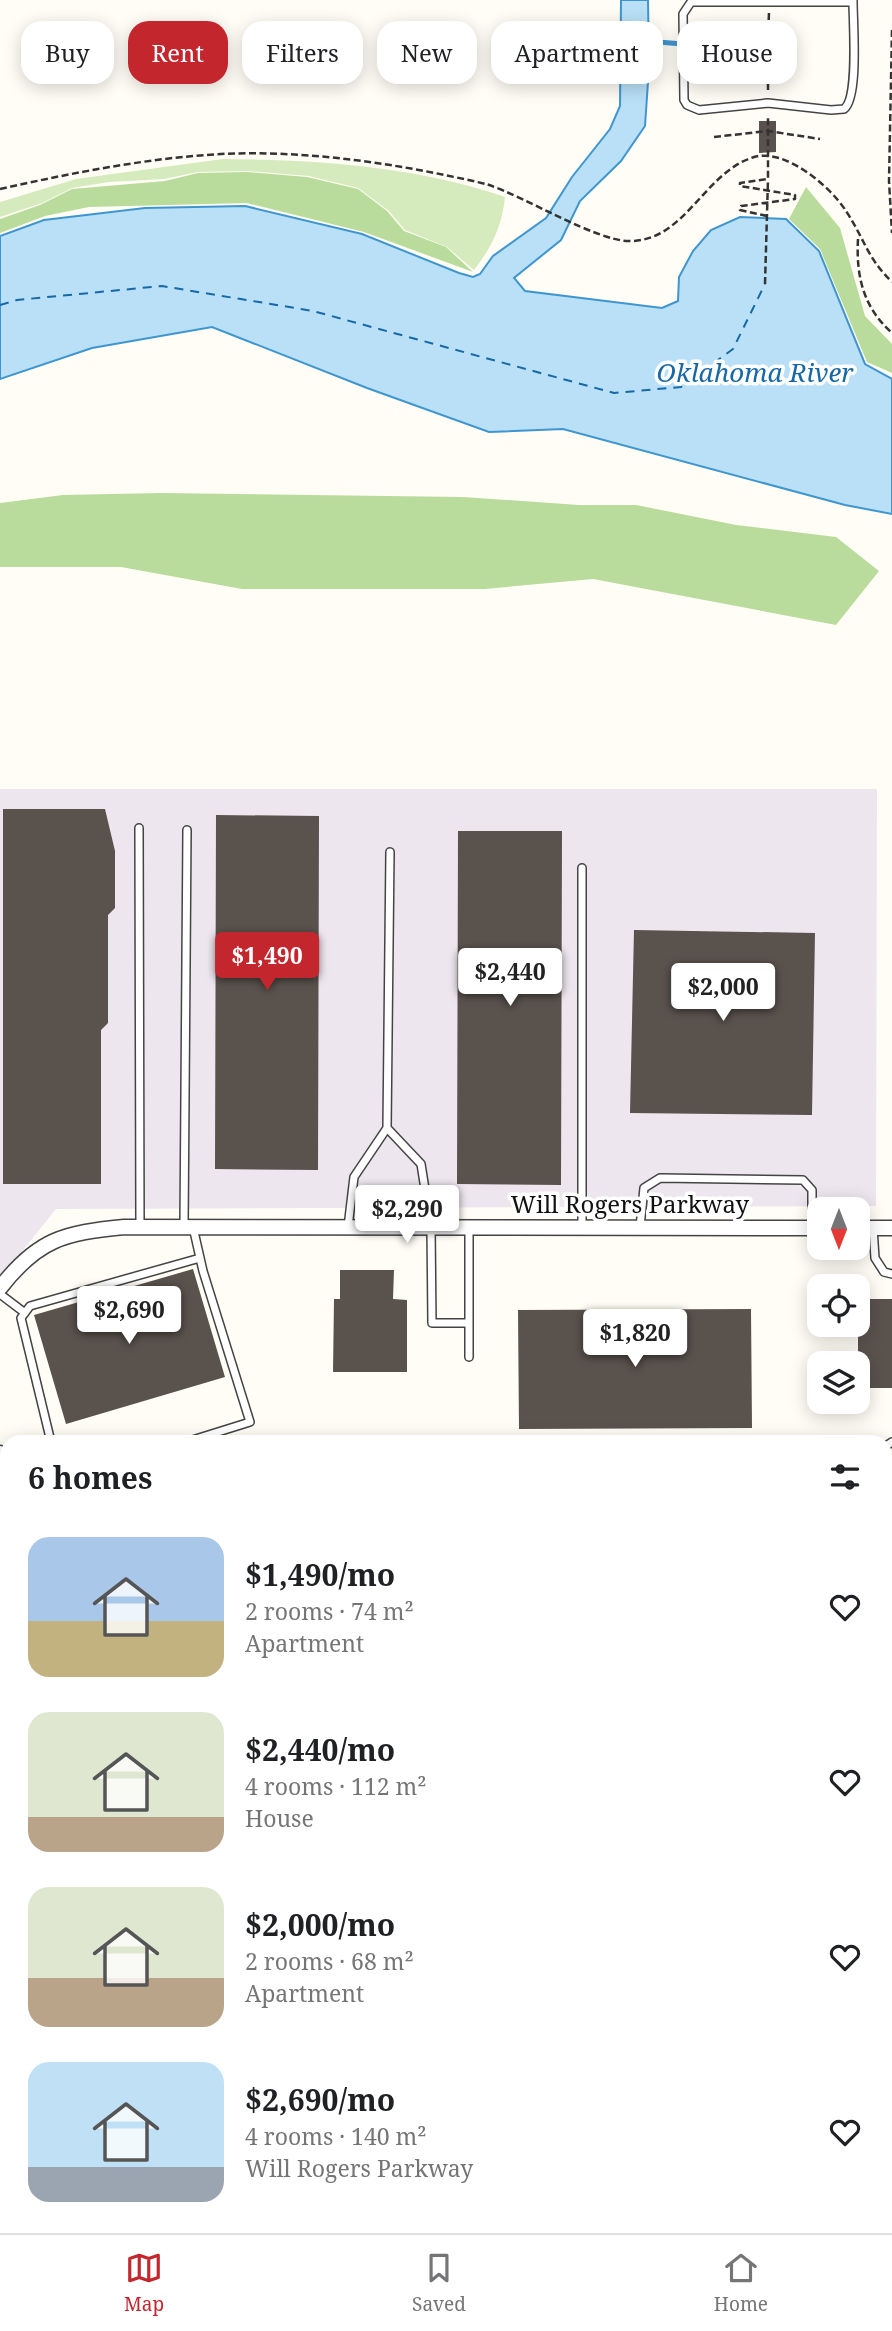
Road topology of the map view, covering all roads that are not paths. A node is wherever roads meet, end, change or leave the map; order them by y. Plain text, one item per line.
1 (853, 1) edge
2 (139, 828) dead end
3 (187, 830) dead end
4 (390, 852) dead end
5 (582, 868) dead end
6 (387, 1128) junction
7 (813, 1197) edge
8 (140, 1227) junction
9 (189, 1227) junction
10 (348, 1227) junction
11 (431, 1227) junction
12 (582, 1227) junction
13 (640, 1227) junction
14 (468, 1228) junction
15 (807, 1228) edge
16 (870, 1228) edge
17 (892, 1228) edge
18 (870, 1243) edge
19 (200, 1258) junction
20 (892, 1274) edge
21 (0, 1291) edge
22 (25, 1313) junction
23 (469, 1323) junction
24 (469, 1357) dead end
25 (49, 1435) edge
26 (208, 1435) edge

1 - 1 lane
2 - 8 lane
3 - 9 lane
4 - 6 lane
5 - 12 lane
6 - 10 lane
6 - 11 lane
7 - 13 lane
8 - 9 street, Will Rogers Parkway
8 - 21 street, Will Rogers Parkway
9 - 10 street, Will Rogers Parkway
9 - 19 lane
10 - 11 street, Will Rogers Parkway
11 - 14 street, Will Rogers Parkway
11 - 23 lane
12 - 13 street, Will Rogers Parkway
12 - 14 street, Will Rogers Parkway
13 - 15 street, Will Rogers Parkway
14 - 23 lane
16 - 17 street
18 - 20 lane
19 - 22 lane
19 - 26 lane
21 - 22 lane
22 - 25 lane
23 - 24 lane

